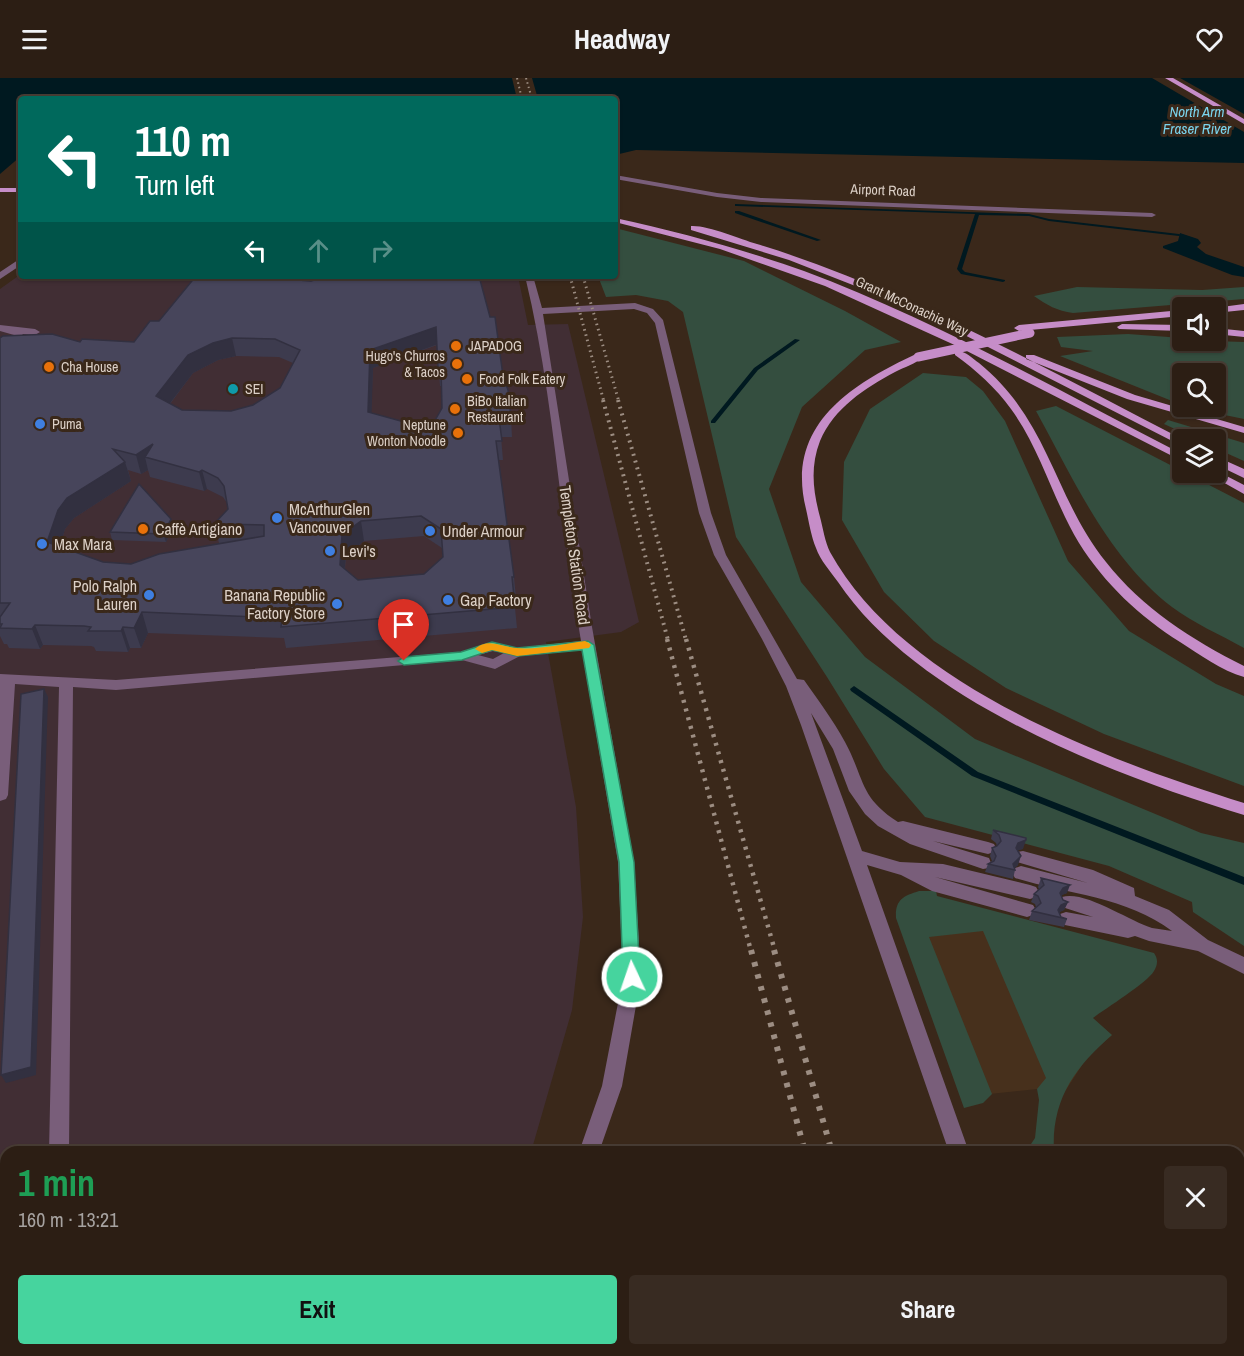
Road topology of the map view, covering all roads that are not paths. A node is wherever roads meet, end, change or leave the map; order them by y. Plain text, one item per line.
1 (1168, 78) edge
2 (1244, 122) edge
3 (618, 178) edge
4 (0, 184) edge
5 (18, 184) edge
6 (0, 190) edge
7 (18, 190) edge
8 (618, 212) edge
9 (1152, 215) dead end
10 (649, 218) dead end
11 (618, 221) edge
12 (666, 221) dead end
13 (18, 263) edge
14 (0, 276) edge
15 (530, 279) edge
16 (1244, 307) edge
17 (1226, 309) edge
18 (538, 311) junction
19 (1172, 314) edge
20 (909, 320) junction
21 (942, 320) junction
22 (0, 328) edge
23 (1172, 328) edge
24 (15, 330) junction
25 (36, 332) edge
26 (1226, 332) edge
27 (1244, 334) edge
28 (0, 355) edge
29 (918, 357) junction
30 (1244, 430) edge
31 (1172, 438) edge
32 (1172, 453) edge
33 (1226, 465) edge
34 (1244, 474) edge
35 (1226, 480) edge
36 (1244, 490) edge
37 (769, 639) junction
38 (588, 645) junction
39 (1244, 672) edge
40 (4, 679) edge
41 (66, 682) junction
42 (0, 795) edge
43 (1244, 809) edge
44 (854, 855) junction
45 (985, 856) dead end
46 (1022, 865) edge
47 (1029, 901) dead end
48 (1067, 911) edge
49 (1202, 945) junction
50 (1244, 966) edge
51 (59, 1146) edge
52 (591, 1146) edge
53 (957, 1146) edge

1 - 2 main road
3 - 9 street, Airport Road
4 - 5 main road
6 - 7 main road
8 - 10 main road
11 - 20 main road, Grant McConachie Way
12 - 21 main road, Grant McConachie Way
13 - 14 street
15 - 18 street, Templeton Station Road
16 - 17 main road
18 - 37 street
18 - 38 street, Templeton Station Road
19 - 29 main road, bridge
20 - 32 main road, Grant McConachie Way
20 - 39 main road
21 - 30 main road
21 - 31 main road, Grant McConachie Way
22 - 24 street
23 - 29 main road, bridge
24 - 25 street
24 - 28 street
26 - 27 main road
29 - 43 main road
33 - 34 main road
35 - 36 main road
37 - 44 street
37 - 45 street
38 - 41 street
38 - 52 street, Templeton Station Road
40 - 41 street
40 - 42 street
41 - 51 street
44 - 47 street
44 - 53 street
46 - 49 street
48 - 49 street
49 - 50 street

